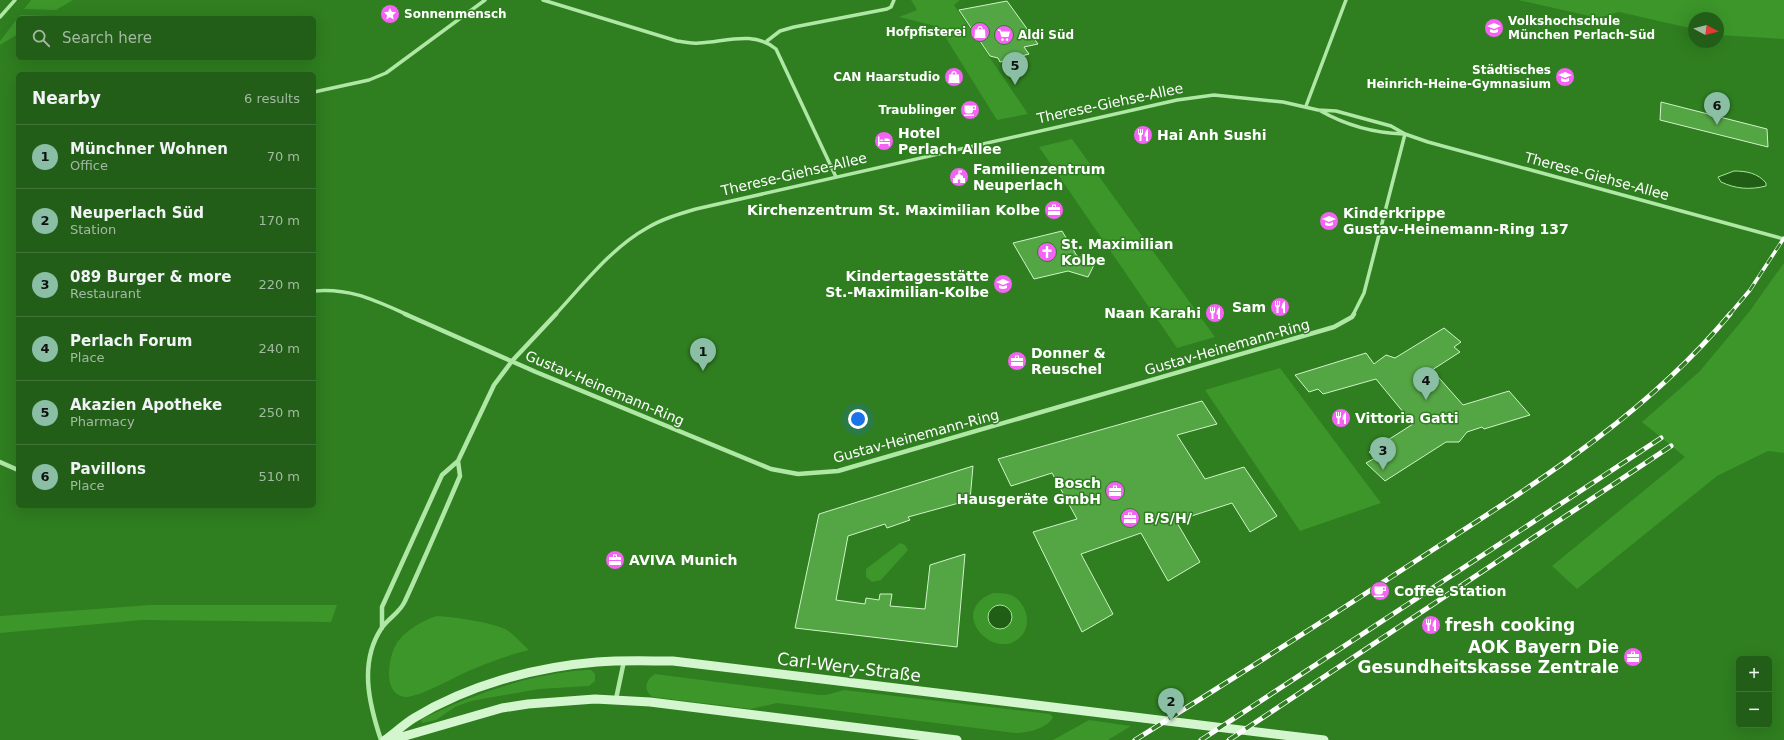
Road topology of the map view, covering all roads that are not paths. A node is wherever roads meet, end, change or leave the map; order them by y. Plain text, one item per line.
1 (15, 0) edge
2 (485, 0) edge
3 (543, 0) edge
4 (894, 0) edge
5 (1346, 0) edge
6 (0, 17) edge
7 (767, 41) junction
8 (316, 92) edge
9 (1306, 106) junction
10 (1318, 110) junction
11 (1405, 134) junction
12 (836, 177) junction
13 (1784, 239) edge
14 (316, 291) edge
15 (512, 361) junction
16 (458, 461) junction
17 (0, 462) edge
18 (16, 469) edge
19 (382, 628) junction
20 (624, 662) junction
21 (616, 699) junction
22 (381, 740) edge
23 (385, 740) edge
24 (391, 740) edge
25 (957, 740) edge
26 (1324, 740) edge

1 - 6 street
2 - 8 street
3 - 7 street
4 - 7 street
5 - 9 street
7 - 12 street
9 - 10 street, Therese-Giehse-Allee
9 - 12 street, Therese-Giehse-Allee
10 - 11 street, Therese-Giehse-Allee
10 - 11 street, Therese-Giehse-Allee
11 - 13 street, Therese-Giehse-Allee
11 - 15 street, Gustav-Heinemann-Ring
12 - 15 street, Therese-Giehse-Allee
14 - 15 street, Gustav-Heinemann-Ring
15 - 16 street, Therese-Giehse-Allee
16 - 19 street, Therese-Giehse-Allee
16 - 19 street, Therese-Giehse-Allee
17 - 18 street
19 - 22 street, Therese-Giehse-Allee
20 - 21 street
20 - 23 main road, Carl-Wery-Straße
20 - 26 main road, Carl-Wery-Straße
21 - 24 main road
21 - 25 main road

